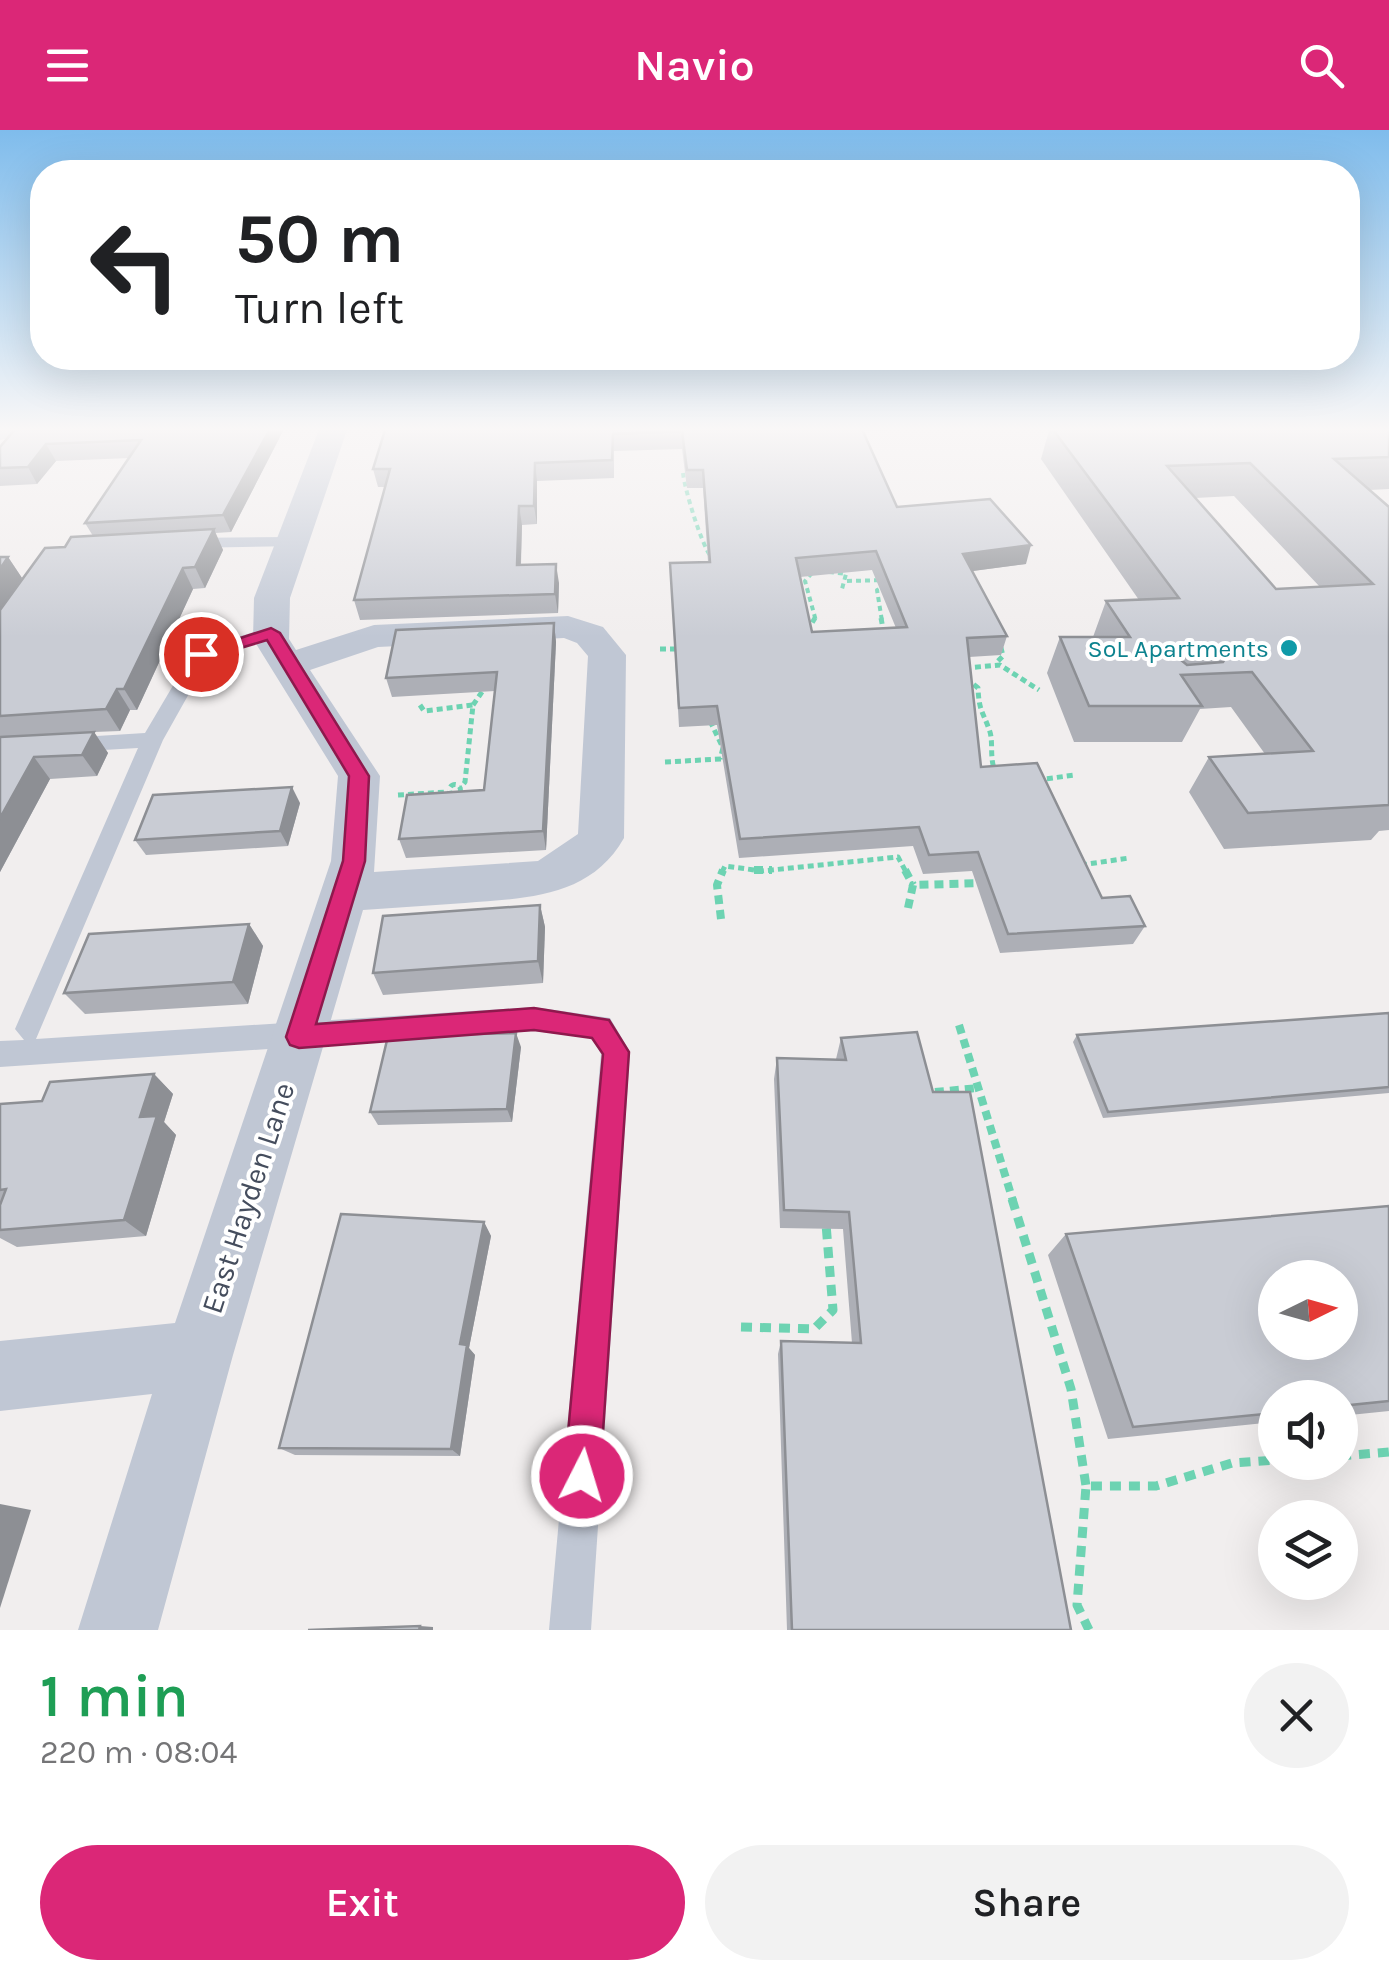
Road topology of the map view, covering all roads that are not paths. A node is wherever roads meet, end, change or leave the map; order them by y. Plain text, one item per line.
1 (308, 497) edge
2 (292, 542) junction
3 (170, 544) edge
4 (280, 649) junction
5 (152, 740) junction
6 (0, 749) edge
7 (344, 893) junction
8 (28, 1029) dead end
9 (299, 1037) junction
10 (0, 1054) edge
11 (199, 1355) junction
12 (0, 1376) edge
13 (118, 1630) edge
14 (570, 1630) edge

1 - 2 street
2 - 3 lane
2 - 4 street
4 - 5 lane
4 - 7 street, East Hayden Lane
4 - 7 street
5 - 6 lane
5 - 8 lane
7 - 9 street, East Hayden Lane
9 - 10 lane
9 - 11 street, East Hayden Lane
9 - 14 lane
11 - 12 street
11 - 13 street, East Hayden Lane

